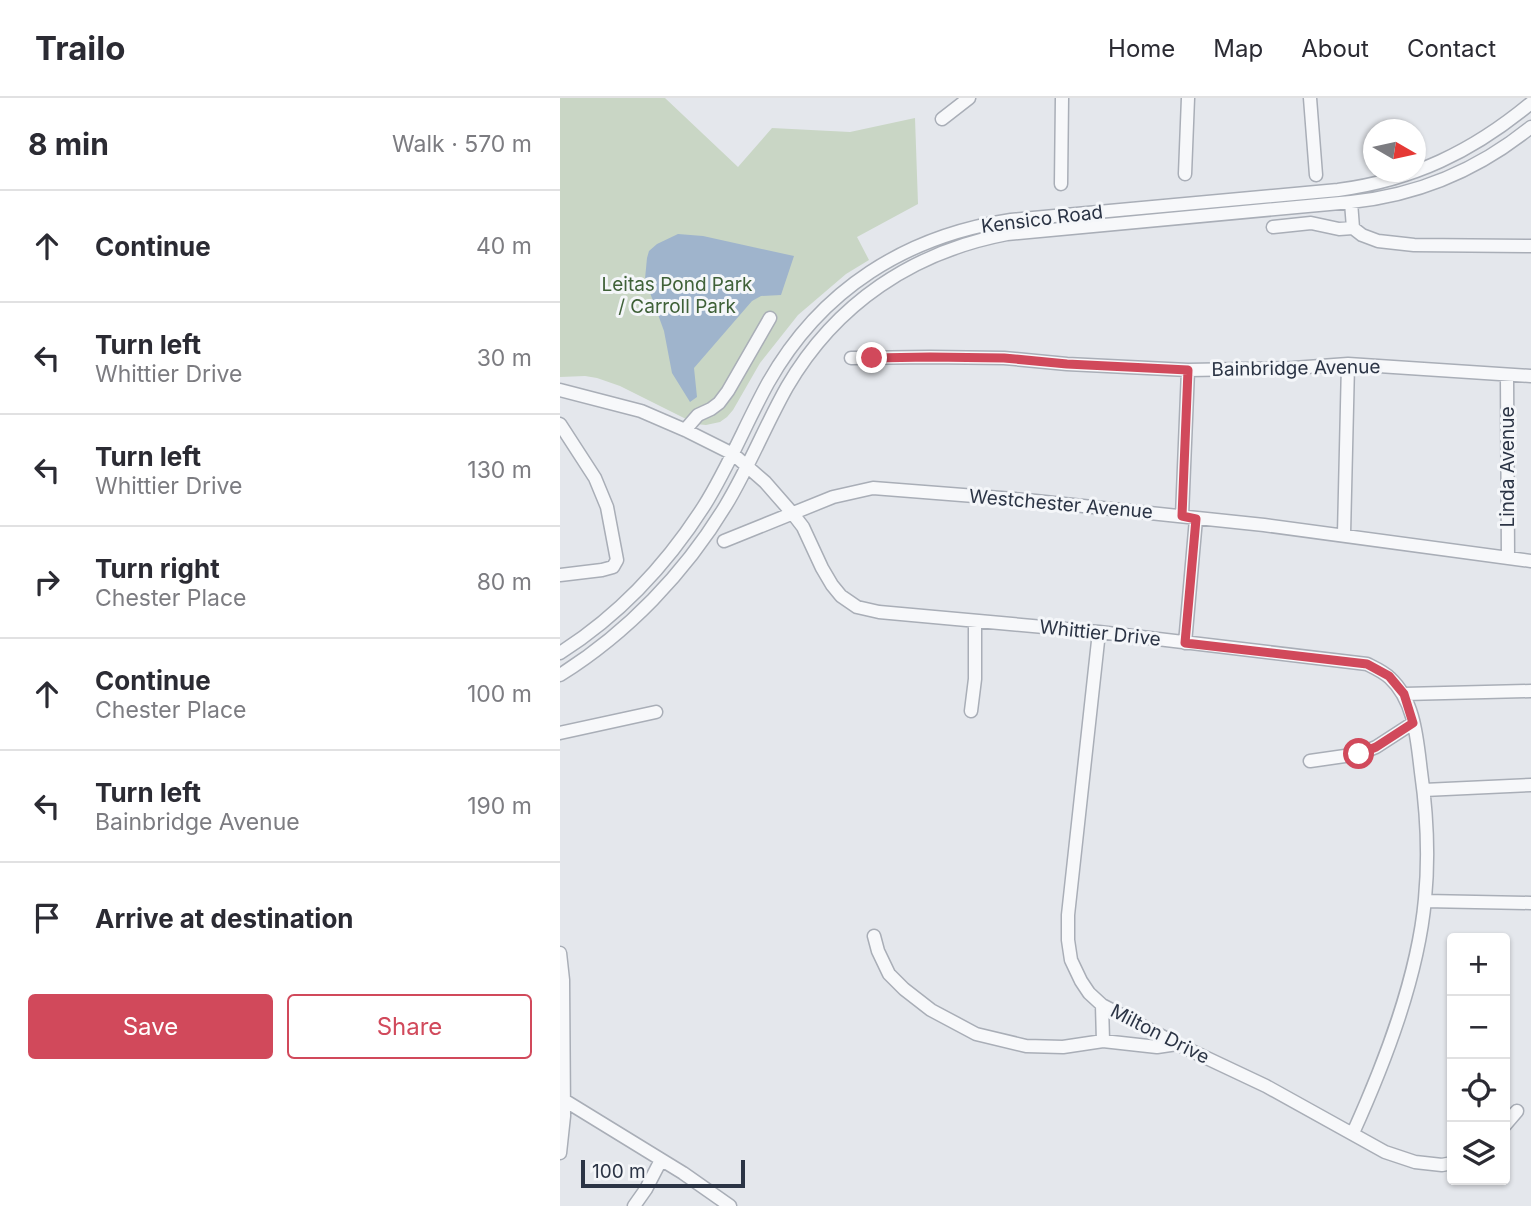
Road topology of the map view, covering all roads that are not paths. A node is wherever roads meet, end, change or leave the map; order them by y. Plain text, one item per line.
1 (969, 98) edge
2 (1062, 98) edge
3 (1188, 98) edge
4 (1311, 98) edge
5 (1531, 103) edge
6 (942, 119) dead end
7 (1531, 127) edge
8 (1185, 174) dead end
9 (1317, 175) dead end
10 (1061, 184) dead end
11 (1351, 202) junction
12 (1273, 227) dead end
13 (1353, 228) junction
14 (1531, 246) edge
15 (771, 318) dead end
16 (851, 358) dead end
17 (1348, 364) junction
18 (1188, 370) junction
19 (1507, 376) junction
20 (1531, 376) edge
21 (560, 390) edge
22 (560, 424) edge
23 (685, 430) junction
24 (740, 460) junction
25 (793, 514) junction
26 (1182, 516) junction
27 (1196, 519) junction
28 (1344, 534) junction
29 (724, 541) dead end
30 (1508, 558) junction
31 (1531, 561) edge
32 (560, 575) edge
33 (975, 621) junction
34 (1099, 632) junction
35 (1185, 643) junction
36 (560, 653) edge
37 (560, 675) edge
38 (1531, 691) edge
39 (1404, 694) junction
40 (971, 711) dead end
41 (656, 712) dead end
42 (1413, 723) junction
43 (560, 733) edge
44 (1310, 761) dead end
45 (1531, 785) edge
46 (1424, 790) junction
47 (1425, 901) junction
48 (1531, 903) edge
49 (874, 936) dead end
50 (560, 953) edge
51 (561, 980) edge
52 (1102, 1005) junction
53 (561, 1033) edge
54 (1103, 1041) junction
55 (1177, 1044) junction
56 (564, 1100) junction
57 (1517, 1111) dead end
58 (1508, 1122) edge
59 (1353, 1133) junction
60 (560, 1153) edge
61 (661, 1160) junction
62 (1447, 1164) edge
63 (634, 1206) edge
64 (730, 1206) edge

1 - 6 street
2 - 10 street
3 - 8 street
4 - 9 street
5 - 24 street, Kensico Road
7 - 11 street, Kensico Road
11 - 13 street
11 - 24 street, Kensico Road
12 - 13 street
13 - 14 street
15 - 23 street
16 - 18 street, Bainbridge Avenue
17 - 18 street, Bainbridge Avenue
17 - 19 street, Bainbridge Avenue
17 - 28 street
18 - 26 street
19 - 20 street, Bainbridge Avenue
19 - 30 street, Linda Avenue
21 - 23 street, Whittier Drive
22 - 32 street
23 - 24 street, Whittier Drive
24 - 25 street, Whittier Drive
24 - 36 street, Kensico Road
24 - 37 street, Kensico Road
25 - 26 street, Westchester Avenue
25 - 29 street, Westchester Avenue
25 - 33 street, Whittier Drive
26 - 27 street, Westchester Avenue
27 - 28 street, Westchester Avenue
27 - 35 street
28 - 30 street, Westchester Avenue
30 - 31 street, Westchester Avenue
33 - 34 street, Whittier Drive
33 - 40 street
34 - 35 street, Whittier Drive
34 - 52 street, Milton Drive
35 - 39 street, Whittier Drive
38 - 39 street
39 - 42 street, Whittier Drive
41 - 43 street
42 - 44 street
42 - 46 street, Whittier Drive
45 - 46 street
46 - 47 street, Whittier Drive
47 - 48 street
47 - 59 street, Whittier Drive
49 - 54 street
50 - 51 street
51 - 53 street
52 - 54 street
52 - 55 street, Milton Drive
53 - 56 street
54 - 55 street
55 - 59 street, Milton Drive
56 - 60 street
56 - 61 street
57 - 58 street
59 - 62 street, Milton Drive
61 - 63 street
61 - 64 street

